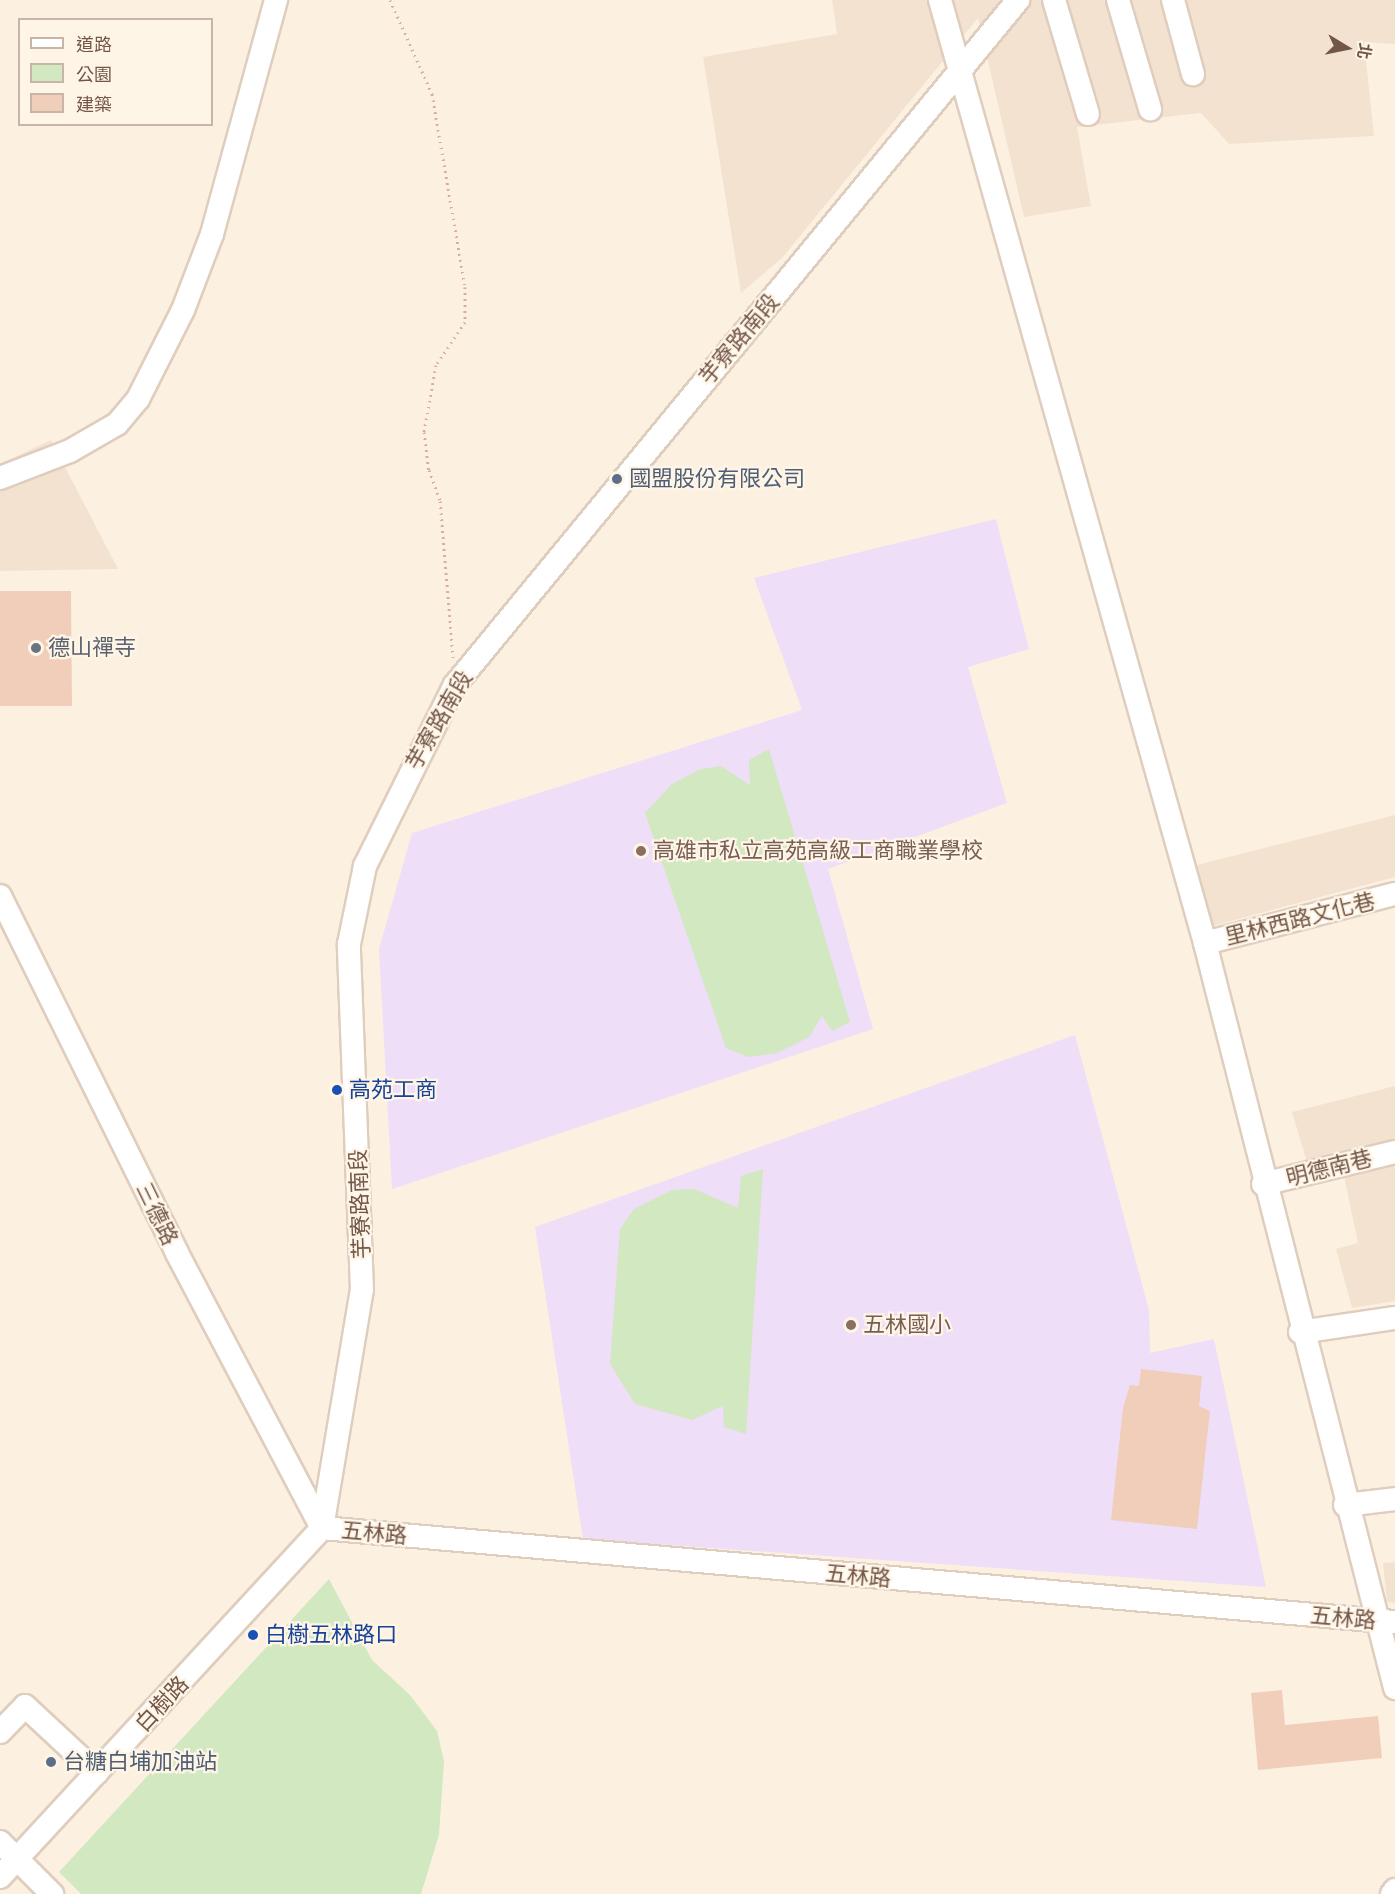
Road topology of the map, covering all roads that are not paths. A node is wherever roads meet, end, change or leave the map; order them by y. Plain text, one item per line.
1 (276, 0) edge
2 (940, 0) edge
3 (1018, 0) edge
4 (1054, 0) edge
5 (1118, 0) edge
6 (1173, 0) edge
7 (959, 72) junction
8 (1193, 74) dead end
9 (1150, 109) dead end
10 (1088, 114) dead end
11 (0, 478) edge
12 (1395, 894) edge
13 (0, 896) edge
14 (1205, 943) junction
15 (1395, 1152) edge
16 (1263, 1184) junction
17 (1395, 1318) edge
18 (1300, 1332) junction
19 (1395, 1499) edge
20 (1345, 1505) junction
21 (322, 1528) junction
22 (1386, 1622) edge
23 (1395, 1688) edge
24 (0, 1732) edge
25 (97, 1773) junction
26 (0, 1842) edge
27 (17, 1859) junction
28 (0, 1877) edge
29 (1395, 1890) edge
30 (52, 1894) edge
31 (1392, 1894) edge

1 - 11 street
2 - 7 street
3 - 7 street, 芋寮路南段
4 - 10 street
5 - 9 street
6 - 8 street
7 - 14 street
7 - 21 street, 芋寮路南段
12 - 14 street, 里林西路文化巷
13 - 21 street, 三德路
14 - 16 street
15 - 16 street, 明德南巷
16 - 18 street
17 - 18 street
18 - 20 street
19 - 20 street
20 - 22 street
21 - 22 street, 五林路
21 - 25 street, 白樹路
22 - 23 street
24 - 25 street
25 - 27 street, 白樹路
26 - 27 street
27 - 28 street, 白樹路
27 - 30 street
29 - 31 street

